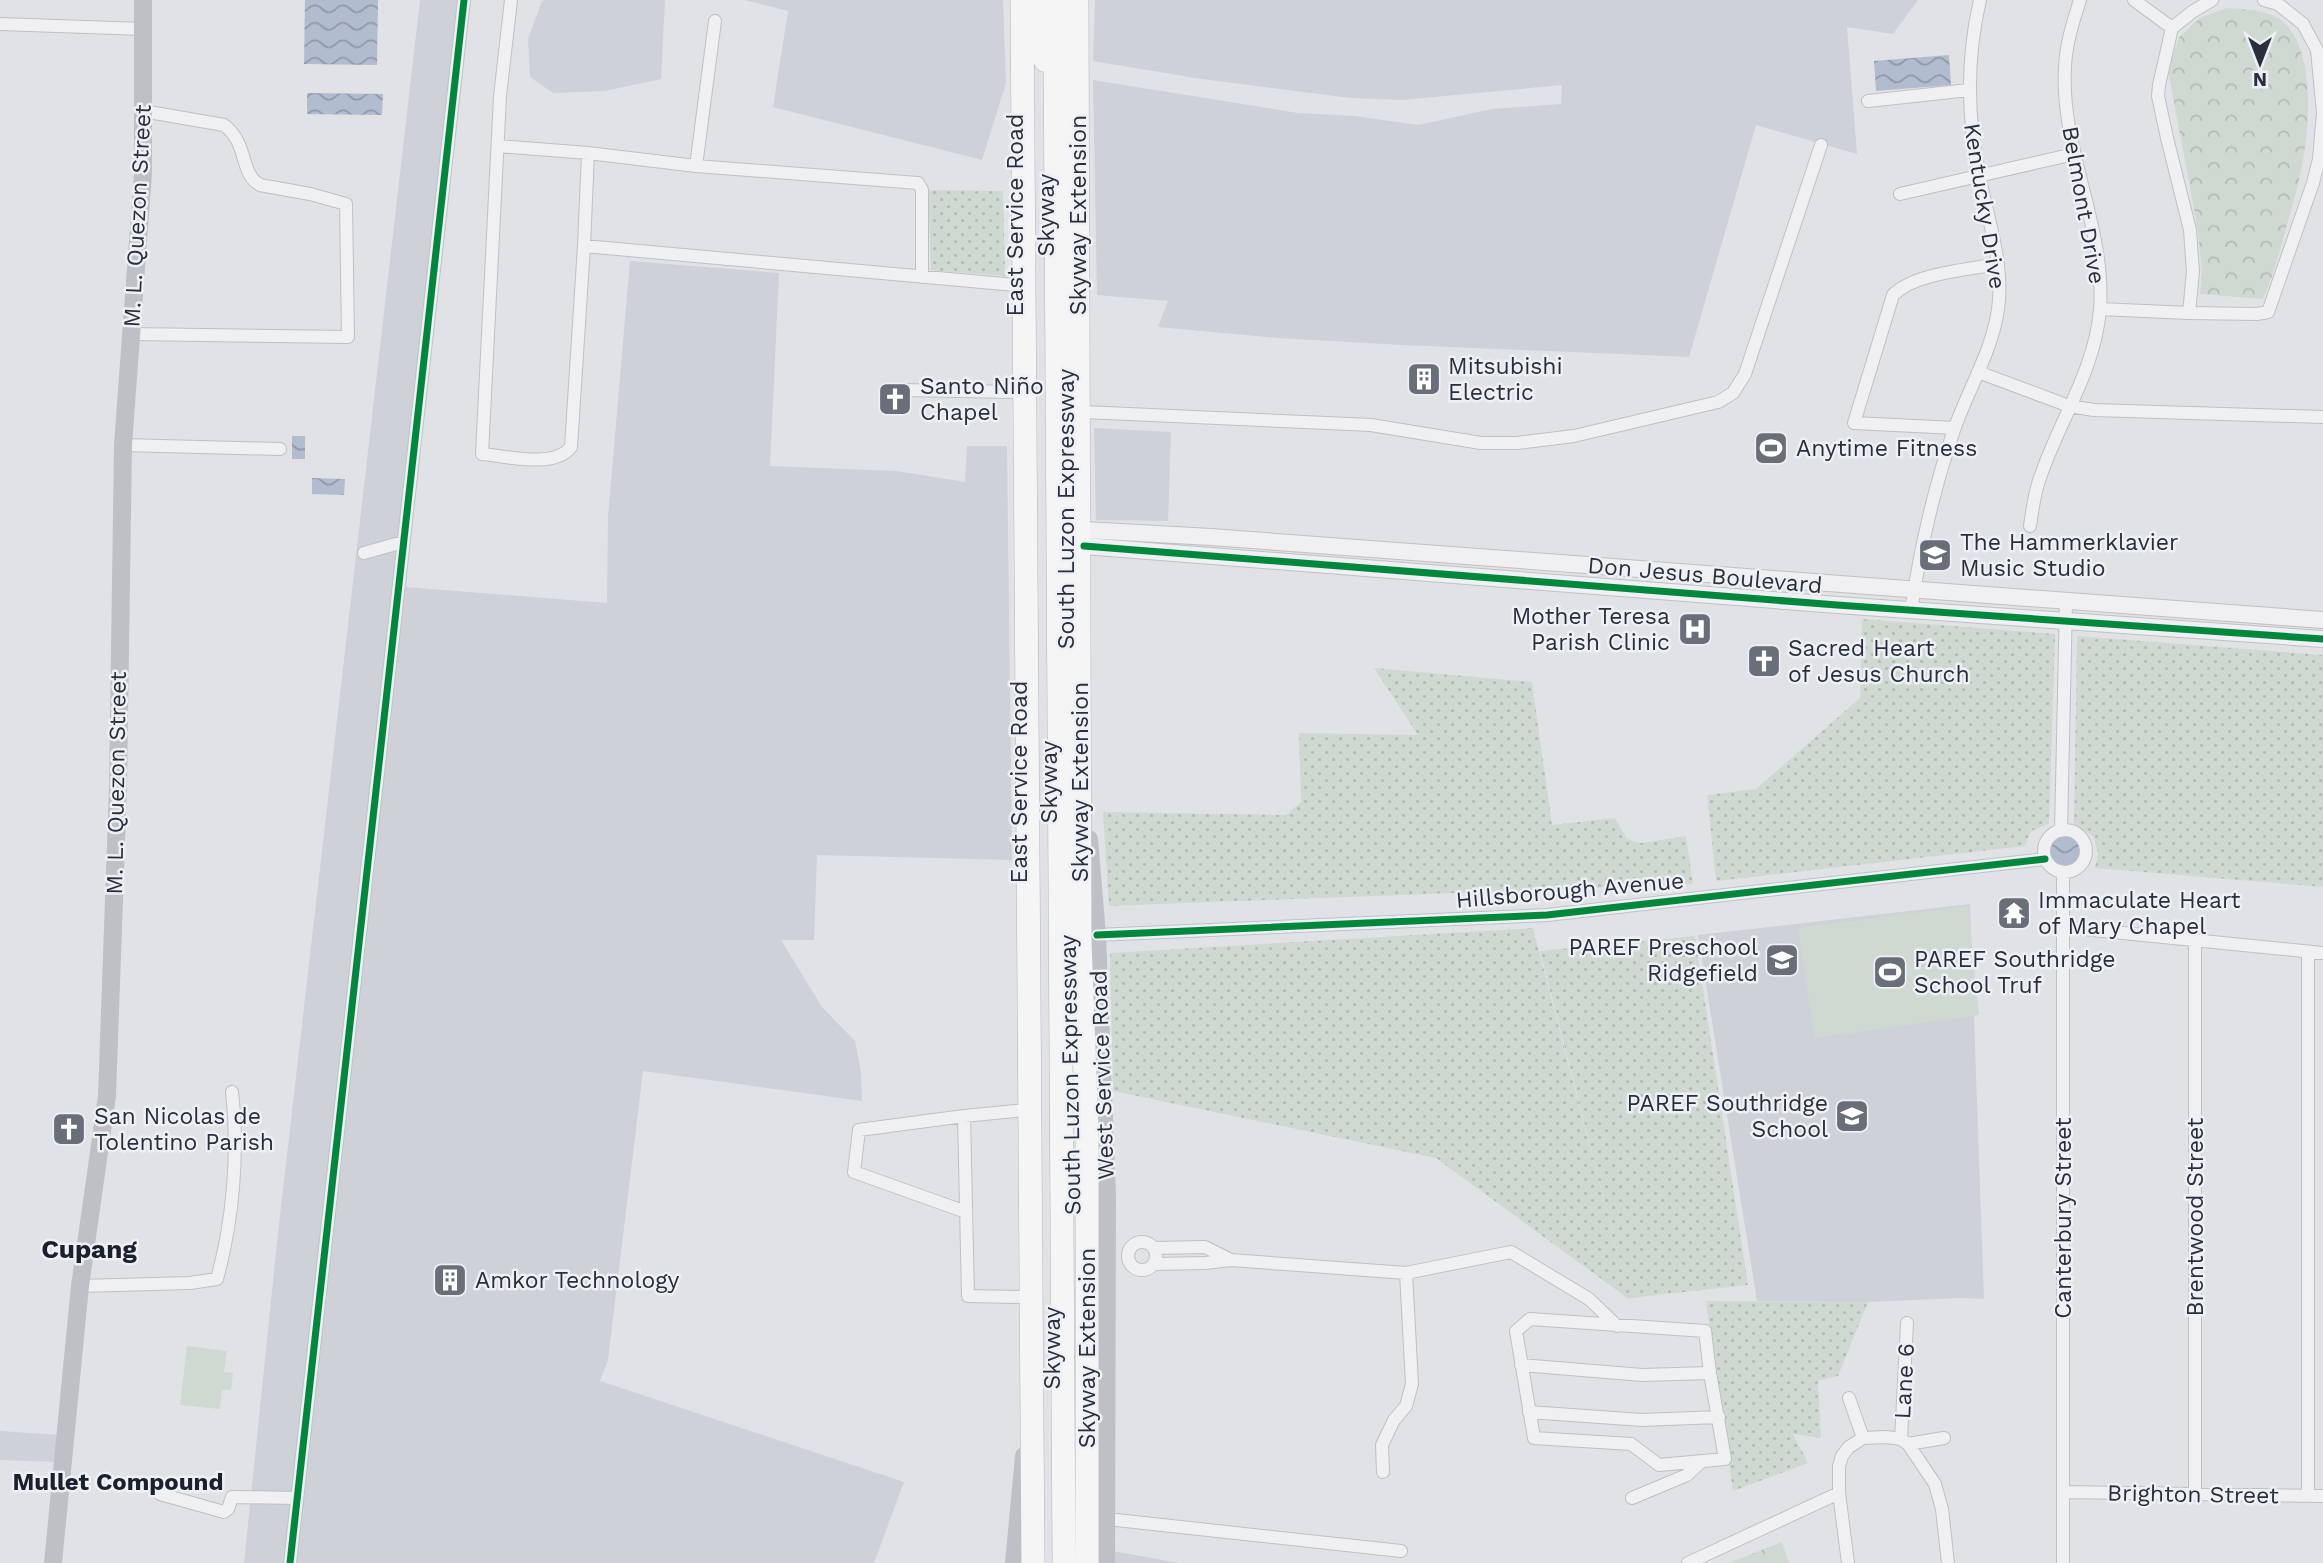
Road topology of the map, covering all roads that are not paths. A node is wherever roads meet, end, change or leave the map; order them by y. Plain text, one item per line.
1 (143, 0) edge
2 (464, 0) edge
3 (512, 0) edge
4 (1014, 0) edge
5 (1022, 0) edge
6 (1034, 0) edge
7 (1045, 0) edge
8 (1055, 0) edge
9 (1061, 0) edge
10 (1080, 0) edge
11 (1980, 0) edge
12 (2080, 0) edge
13 (2134, 0) edge
14 (2212, 0) edge
15 (2264, 0) edge
16 (715, 22) dead end
17 (0, 24) edge
18 (2172, 28) junction
19 (143, 29) junction
20 (1969, 90) junction
21 (1868, 101) dead end
22 (143, 111) junction
23 (1821, 145) dead end
24 (498, 146) junction
25 (587, 153) junction
26 (2074, 154) junction
27 (696, 166) junction
28 (1979, 176) junction
29 (1900, 194) dead end
30 (584, 246) junction
31 (1997, 264) junction
32 (922, 277) junction
33 (1015, 285) junction
34 (2100, 309) junction
35 (2189, 313) junction
36 (131, 334) junction
37 (1978, 372) junction
38 (902, 390) dead end
39 (1017, 393) junction
40 (2069, 406) junction
41 (1084, 412) junction
42 (2323, 417) edge
43 (1955, 428) junction
44 (123, 445) junction
45 (280, 449) dead end
46 (2030, 526) dead end
47 (1084, 538) junction
48 (403, 542) junction
49 (1348, 548) junction
50 (364, 553) dead end
51 (1347, 566) junction
52 (1914, 590) junction
53 (2010, 597) junction
54 (2066, 601) junction
55 (1911, 611) junction
56 (2009, 618) junction
57 (2323, 620) edge
58 (2067, 621) junction
59 (2323, 639) edge
60 (2061, 831) junction
61 (2045, 859) junction
62 (2063, 872) junction
63 (2063, 928) junction
64 (1097, 935) junction
65 (2195, 940) junction
66 (2308, 951) junction
67 (2323, 953) edge
68 (232, 1092) dead end
69 (1025, 1110) junction
70 (964, 1116) junction
71 (966, 1212) junction
72 (1157, 1248) junction
73 (1127, 1256) junction
74 (1107, 1257) junction
75 (1231, 1260) junction
76 (1154, 1264) junction
77 (1406, 1273) junction
78 (80, 1286) junction
79 (1024, 1297) junction
80 (1589, 1299) junction
81 (1576, 1320) junction
82 (1907, 1323) dead end
83 (1617, 1326) junction
84 (1521, 1365) junction
85 (1710, 1373) junction
86 (1849, 1398) dead end
87 (1529, 1412) junction
88 (1719, 1416) junction
89 (1863, 1438) junction
90 (1944, 1438) dead end
91 (1904, 1441) junction
92 (1702, 1461) junction
93 (1659, 1465) junction
94 (1383, 1472) dead end
95 (1662, 1485) junction
96 (2064, 1492) junction
97 (1839, 1493) junction
98 (2195, 1493) junction
99 (160, 1494) dead end
100 (2308, 1495) junction
101 (2323, 1496) edge
102 (296, 1498) junction
103 (1632, 1498) dead end
104 (1107, 1519) junction
105 (1401, 1551) dead end
106 (53, 1563) edge
107 (290, 1563) edge
108 (1014, 1563) edge
109 (1033, 1563) edge
110 (1043, 1563) edge
111 (1054, 1563) edge
112 (1064, 1563) edge
113 (1074, 1563) edge
114 (1087, 1563) edge
115 (1106, 1563) edge
116 (1688, 1563) edge
117 (1848, 1563) edge
118 (1950, 1563) edge
119 (2063, 1563) edge

1 - 19 main road, M. L. Quezon Street
2 - 48 street
3 - 24 street
4 - 33 main road, East Service Road
5 - 109 highway
6 - 110 highway, South Luzon Expressway
7 - 111 highway, Skyway
8 - 112 highway, Skyway
9 - 113 highway, South Luzon Expressway
10 - 41 main road, West Service Road
10 - 114 highway, Skyway Extension
11 - 20 street, Kentucky Drive
12 - 26 street, Belmont Drive
13 - 18 street
14 - 18 street
15 - 35 street
16 - 27 street
17 - 19 street
18 - 35 street
19 - 22 main road, M. L. Quezon Street
20 - 21 street
20 - 28 street, Kentucky Drive
22 - 36 main road, M. L. Quezon Street
22 - 36 street
23 - 41 street
24 - 25 street
24 - 30 street
25 - 27 street
25 - 30 street
26 - 28 street
26 - 34 street, Belmont Drive
27 - 32 street
28 - 29 street
28 - 31 street, Kentucky Drive
30 - 32 street
31 - 37 street, Kentucky Drive
31 - 43 street
32 - 33 street
33 - 39 main road, East Service Road
34 - 35 street
34 - 40 street, Belmont Drive
36 - 44 main road, M. L. Quezon Street
37 - 40 street
37 - 43 street, Kentucky Drive
38 - 39 street
39 - 69 main road, East Service Road
40 - 42 street
40 - 46 street, Belmont Drive
41 - 47 main road, West Service Road
43 - 52 street, Kentucky Drive
44 - 45 street
44 - 78 main road, M. L. Quezon Street
47 - 49 street, Don Jesus Boulevard
47 - 51 street, Don Jesus Boulevard
47 - 64 main road, West Service Road
48 - 50 street
48 - 102 street
49 - 51 street
49 - 52 street, Don Jesus Boulevard
51 - 55 street, Don Jesus Boulevard
52 - 53 street, Don Jesus Boulevard
52 - 55 street, Kentucky Drive
53 - 54 street, Don Jesus Boulevard
53 - 56 street
54 - 57 street, Don Jesus Boulevard
54 - 58 street
55 - 56 street, Don Jesus Boulevard
56 - 58 street, Don Jesus Boulevard
58 - 59 street, Don Jesus Boulevard
58 - 60 street
60 - 61 street
60 - 62 street
61 - 62 street
61 - 64 street, Hillsborough Avenue
62 - 63 street, Canterbury Street
63 - 65 street
63 - 96 street, Canterbury Street
64 - 74 main road, West Service Road
65 - 66 street
65 - 98 street, Brentwood Street
66 - 67 street
66 - 100 street
68 - 78 street
69 - 70 street
69 - 79 main road, East Service Road
70 - 71 street
70 - 71 street
71 - 79 street
72 - 73 street
72 - 75 street
72 - 76 street
73 - 74 street
73 - 76 street
74 - 104 main road, West Service Road
75 - 76 street
75 - 77 street
77 - 80 street
77 - 94 street
78 - 106 main road, M. L. Quezon Street
79 - 108 main road, East Service Road
80 - 81 street
80 - 83 street
81 - 83 street
81 - 84 street
82 - 91 street, Lane 6
83 - 85 street
84 - 85 street
84 - 87 street
85 - 88 street
86 - 89 street
87 - 88 street
87 - 93 street
88 - 92 street
89 - 91 street
89 - 97 street
90 - 91 street
91 - 118 street
92 - 93 street
92 - 95 street
93 - 95 street
95 - 103 street
96 - 98 street, Brighton Street
96 - 119 street, Canterbury Street
97 - 116 street
97 - 117 street
98 - 100 street, Brighton Street
99 - 102 street
100 - 101 street, Brighton Street
102 - 107 street
104 - 105 street
104 - 115 main road, West Service Road

